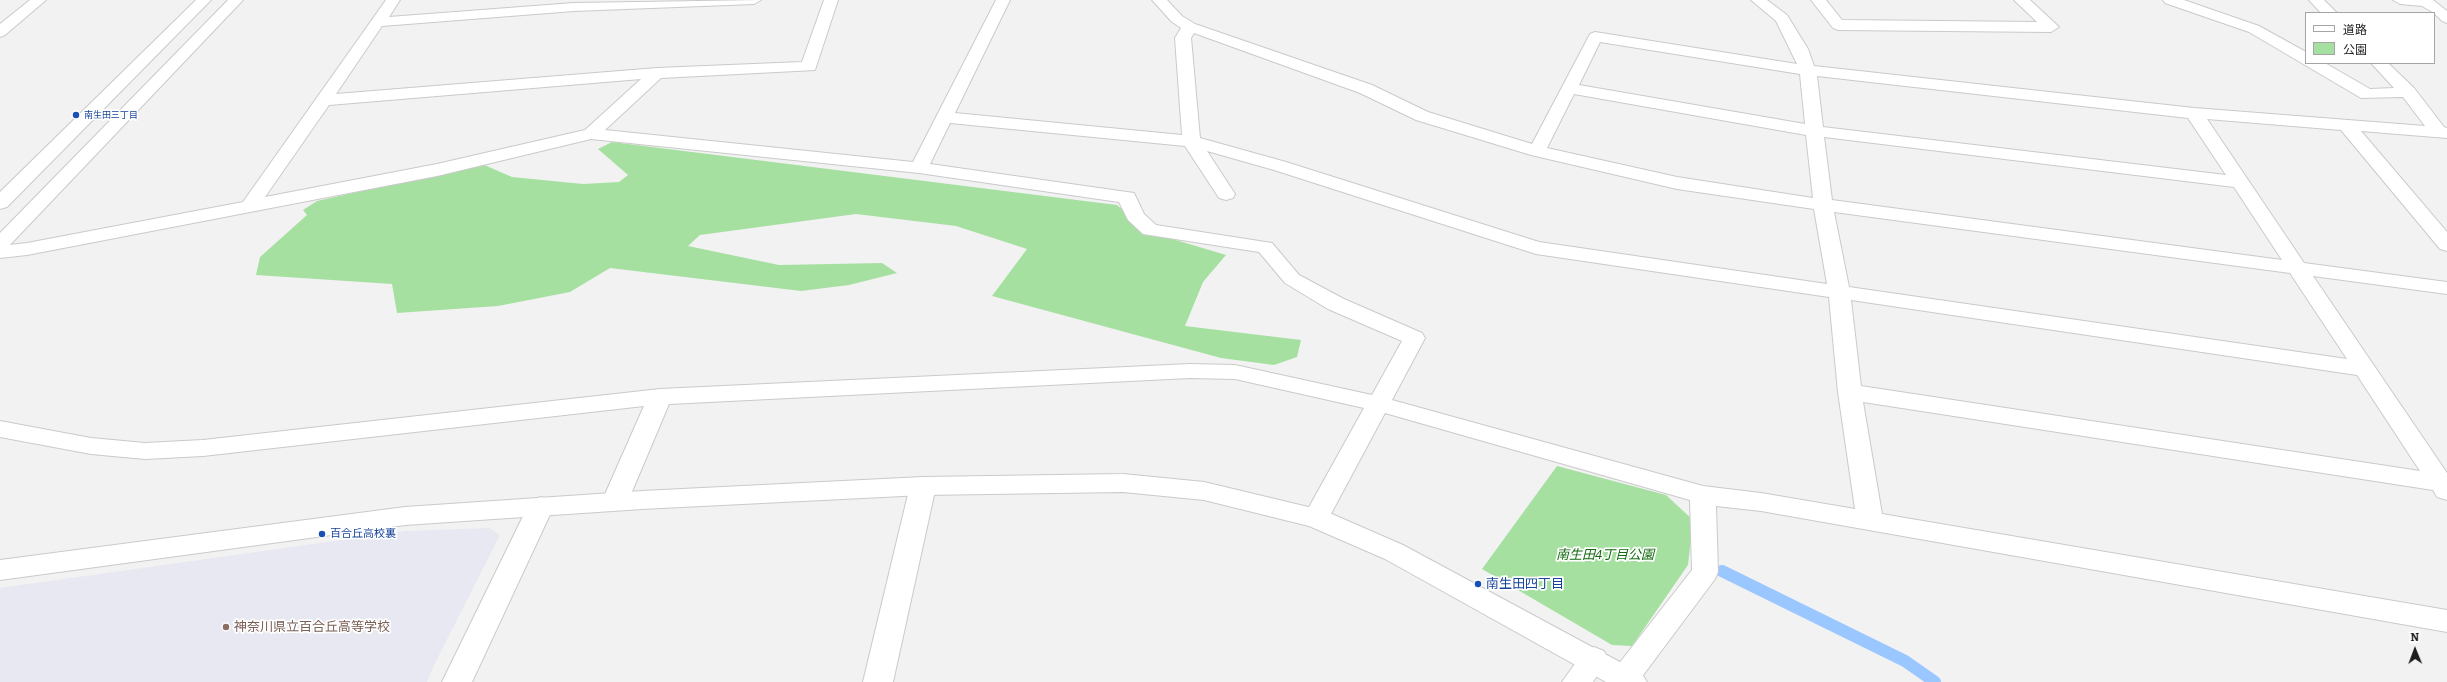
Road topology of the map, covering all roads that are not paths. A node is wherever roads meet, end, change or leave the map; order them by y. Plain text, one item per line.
1 (39, 0) edge
2 (204, 0) edge
3 (236, 0) edge
4 (393, 0) edge
5 (754, 0) edge
6 (831, 0) edge
7 (1003, 0) edge
8 (1159, 0) edge
9 (1758, 0) edge
10 (1818, 0) edge
11 (2021, 0) edge
12 (2170, 0) edge
13 (2316, 0) edge
14 (2400, 0) edge
15 (2328, 12) edge
16 (2447, 18) edge
17 (378, 22) junction
18 (1190, 27) junction
19 (0, 32) edge
20 (2305, 58) edge
21 (2316, 64) edge
22 (2380, 64) edge
23 (1808, 70) junction
24 (658, 73) junction
25 (1568, 88) junction
26 (2408, 92) junction
27 (323, 100) junction
28 (2194, 113) junction
29 (946, 117) junction
30 (2347, 126) junction
31 (1816, 131) junction
32 (2442, 132) edge
33 (591, 134) junction
34 (1191, 141) junction
35 (1537, 151) junction
36 (919, 168) junction
37 (2240, 182) junction
38 (1226, 194) dead end
39 (0, 203) edge
40 (1823, 205) junction
41 (249, 207) junction
42 (0, 244) edge
43 (2447, 245) edge
44 (0, 252) edge
45 (2298, 269) junction
46 (2447, 288) edge
47 (1839, 291) junction
48 (2364, 369) junction
49 (1850, 392) junction
50 (660, 397) junction
51 (1380, 404) junction
52 (0, 429) edge
53 (923, 486) junction
54 (2444, 488) edge
55 (1703, 496) junction
56 (615, 501) junction
57 (541, 506) junction
58 (1316, 518) junction
59 (1870, 522) junction
60 (0, 570) edge
61 (2447, 620) edge
62 (1594, 659) junction
63 (1628, 680) edge
64 (457, 682) edge
65 (878, 682) edge
66 (1577, 682) edge

1 - 19 street
2 - 39 street
3 - 42 street
4 - 17 street
5 - 17 street
6 - 24 street
7 - 29 street
8 - 18 street
9 - 23 street
10 - 11 street
12 - 20 street
13 - 15 street
14 - 16 street
17 - 27 street
18 - 34 street
18 - 35 street
21 - 26 street
22 - 26 street
23 - 25 street
23 - 28 street
23 - 31 street
24 - 27 street
24 - 33 street
25 - 31 street
25 - 35 street
26 - 32 street
27 - 41 street
28 - 30 street
28 - 37 street
29 - 34 street
29 - 36 street
30 - 32 street
30 - 43 street
31 - 37 street
31 - 40 street
33 - 36 street
33 - 41 street
34 - 38 street
34 - 47 street
35 - 40 street
36 - 51 street
37 - 45 street
40 - 45 street
40 - 47 street
41 - 44 street
45 - 46 street
45 - 48 street
47 - 48 street
47 - 49 street
48 - 54 street
49 - 54 street
49 - 59 street
50 - 51 street
50 - 52 street
50 - 56 street
51 - 55 street
51 - 58 street
53 - 56 street
53 - 58 street
53 - 65 street
55 - 59 street
55 - 63 street
56 - 57 street
57 - 60 street
57 - 64 street
58 - 62 street
59 - 61 street
62 - 63 street
62 - 66 street

